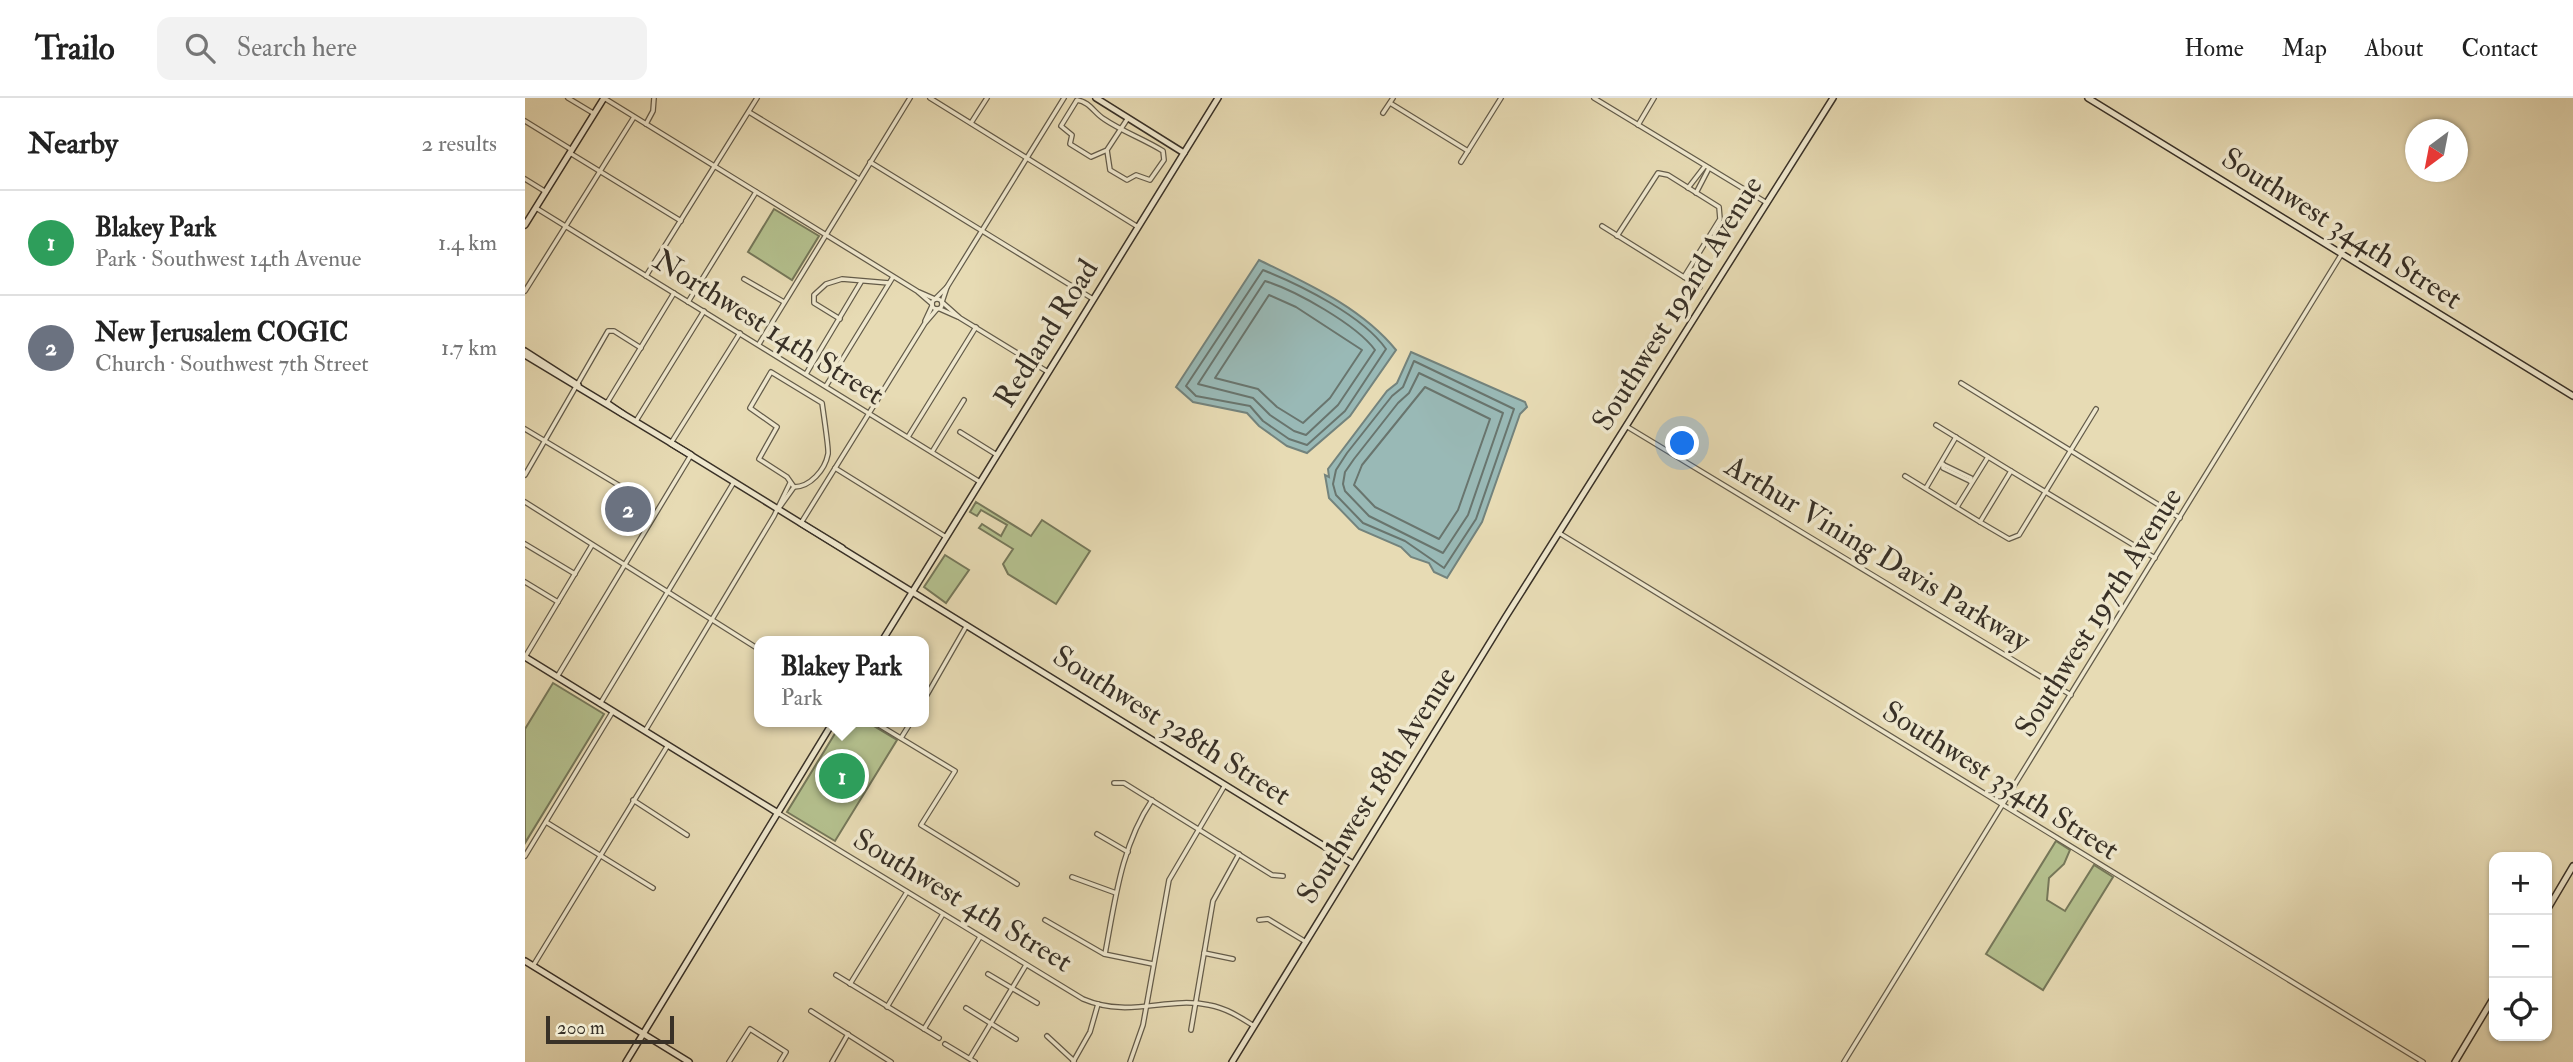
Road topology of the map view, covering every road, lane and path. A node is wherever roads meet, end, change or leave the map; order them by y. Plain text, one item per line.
1 (568, 98) edge
2 (604, 98) edge
3 (654, 98) edge
4 (910, 98) edge
5 (930, 98) edge
6 (987, 98) edge
7 (1064, 98) edge
8 (1096, 98) edge
9 (1218, 98) edge
10 (1501, 98) edge
11 (1594, 98) edge
12 (1646, 98) edge
13 (1833, 98) edge
14 (2088, 98) edge
15 (754, 99) edge
16 (1392, 100) edge
17 (1653, 100) edge
18 (749, 111) junction
19 (1384, 113) dead end
20 (594, 114) junction
21 (634, 117) junction
22 (1128, 118) junction
23 (525, 121) edge
24 (971, 123) junction
25 (646, 124) junction
26 (1638, 125) junction
27 (1121, 129) junction
28 (1107, 150) junction
29 (571, 151) junction
30 (1468, 151) junction
31 (1184, 153) junction
32 (1027, 158) junction
33 (870, 162) junction
34 (1461, 162) dead end
35 (715, 166) junction
36 (1707, 167) junction
37 (600, 171) junction
38 (1694, 178) junction
39 (525, 179) edge
40 (859, 179) junction
41 (1702, 183) junction
42 (1688, 188) junction
43 (546, 192) junction
44 (756, 192) junction
45 (1696, 193) junction
46 (1767, 203) junction
47 (536, 208) junction
48 (681, 221) junction
49 (525, 225) edge
50 (565, 226) junction
51 (1602, 226) dead end
52 (1138, 227) junction
53 (982, 231) junction
54 (825, 234) junction
55 (1618, 236) junction
56 (2341, 255) junction
57 (646, 276) junction
58 (893, 276) junction
59 (1684, 277) junction
60 (744, 279) dead end
61 (861, 282) junction
62 (890, 283) junction
63 (947, 287) junction
64 (1700, 288) dead end
65 (525, 291) edge
66 (917, 291) junction
67 (674, 293) junction
68 (935, 299) junction
69 (1093, 299) junction
70 (688, 302) junction
71 (784, 302) junction
72 (942, 302) junction
73 (932, 305) junction
74 (938, 309) junction
75 (704, 311) junction
76 (960, 318) junction
77 (839, 319) junction
78 (925, 323) junction
79 (976, 327) junction
80 (740, 333) junction
81 (758, 344) junction
82 (641, 348) junction
83 (525, 353) edge
84 (1048, 372) junction
85 (806, 374) junction
86 (1961, 383) dead end
87 (578, 386) junction
88 (826, 386) junction
89 (2573, 396) edge
90 (964, 400) dead end
91 (607, 403) junction
92 (2096, 409) dead end
93 (869, 413) junction
94 (636, 421) junction
95 (1935, 425) dead end
96 (1626, 426) junction
97 (525, 429) edge
98 (960, 432) dead end
99 (908, 437) junction
100 (1956, 437) junction
101 (545, 441) junction
102 (671, 443) junction
103 (2071, 450) junction
104 (932, 452) junction
105 (997, 454) junction
106 (691, 455) junction
107 (1988, 457) junction
108 (1942, 464) junction
109 (835, 468) junction
110 (2011, 471) junction
111 (525, 475) edge
112 (1905, 476) dead end
113 (734, 482) junction
114 (980, 482) junction
115 (1971, 482) junction
116 (792, 485) junction
117 (1926, 488) junction
118 (2046, 492) junction
119 (525, 502) edge
120 (650, 504) dead end
121 (1957, 507) junction
122 (778, 509) junction
123 (2180, 518) junction
124 (1980, 522) junction
125 (801, 523) junction
126 (1559, 533) junction
127 (946, 537) junction
128 (525, 544) edge
129 (592, 544) junction
130 (2155, 558) junction
131 (625, 564) junction
132 (575, 574) junction
133 (525, 582) edge
134 (912, 591) junction
135 (668, 592) junction
136 (558, 602) junction
137 (712, 620) junction
138 (967, 625) junction
139 (884, 636) edge
140 (754, 646) edge
141 (525, 657) edge
142 (557, 677) junction
143 (929, 690) edge
144 (2071, 695) junction
145 (600, 704) junction
146 (613, 711) junction
147 (830, 727) edge
148 (882, 727) edge
149 (908, 727) edge
150 (645, 731) junction
151 (901, 738) junction
152 (668, 745) junction
153 (1114, 783) dead end
154 (1225, 785) junction
155 (633, 800) junction
156 (1152, 800) junction
157 (2003, 805) junction
158 (778, 813) junction
159 (546, 822) junction
160 (1197, 829) junction
161 (1097, 834) dead end
162 (687, 835) dead end
163 (1128, 852) junction
164 (1239, 854) junction
165 (600, 855) junction
166 (525, 856) edge
167 (1353, 864) junction
168 (2573, 866) edge
169 (1283, 876) dead end
170 (1072, 877) dead end
171 (1017, 884) dead end
172 (653, 888) dead end
173 (907, 892) junction
174 (1116, 893) junction
175 (2552, 902) edge
176 (943, 914) junction
177 (1045, 920) dead end
178 (1259, 920) dead end
179 (980, 937) junction
180 (1306, 942) junction
181 (1105, 954) junction
182 (1204, 954) junction
183 (1233, 959) dead end
184 (525, 961) edge
185 (1153, 964) junction
186 (1026, 965) junction
187 (533, 966) junction
188 (988, 974) dead end
189 (836, 975) dead end
190 (850, 984) junction
191 (1012, 988) junction
192 (1037, 1003) dead end
193 (1196, 1003) junction
194 (1098, 1004) junction
195 (2489, 1005) edge
196 (887, 1007) junction
197 (966, 1008) dead end
198 (1146, 1008) junction
199 (811, 1011) dead end
200 (991, 1023) junction
201 (1254, 1026) junction
202 (924, 1029) junction
203 (1191, 1030) dead end
204 (643, 1034) junction
205 (848, 1034) junction
206 (1047, 1036) dead end
207 (939, 1038) dead end
208 (1016, 1039) dead end
209 (945, 1044) dead end
210 (969, 1058) junction
211 (729, 1061) edge
212 (888, 1061) edge
213 (1073, 1061) edge
214 (1131, 1061) edge
215 (626, 1062) edge
216 (689, 1062) edge
217 (780, 1062) edge
218 (832, 1062) edge
219 (975, 1062) edge
220 (1137, 1062) edge
221 (1232, 1062) edge
222 (1844, 1062) edge
223 (2423, 1062) edge
224 (2455, 1062) edge

1 - 20 street
2 - 20 street
2 - 21 street
3 - 25 street
4 - 33 street
5 - 24 street
6 - 24 street
7 - 32 street
8 - 22 street
9 - 31 street, Redland Road
10 - 30 street
11 - 26 street
12 - 17 street
13 - 46 street, Southwest 192nd Avenue
14 - 56 street, Southwest 344th Street
15 - 18 street
16 - 19 street
16 - 30 street
17 - 26 street
18 - 35 street
18 - 40 street
20 - 29 street
21 - 25 street
21 - 37 street
22 - 27 street
22 - 31 street
23 - 29 street
24 - 32 street
25 - 35 street
26 - 36 street
27 - 28 street
27 - 28 street
27 - 28 street
29 - 37 street
29 - 43 street
30 - 34 street
31 - 52 street, Redland Road
32 - 52 street
32 - 53 street
33 - 40 street
33 - 53 street
35 - 44 street
35 - 48 street
36 - 38 street
36 - 41 street
36 - 46 street
37 - 48 street
37 - 50 street
38 - 41 street
38 - 42 street
39 - 43 street
40 - 54 street
41 - 45 street
42 - 45 street
42 - 55 street
43 - 47 street
44 - 54 street
44 - 70 street
45 - 59 street
46 - 96 street, Southwest 192nd Avenue
47 - 49 street
47 - 50 street, Northwest 14th Street
48 - 57 street
50 - 57 street, Northwest 14th Street
50 - 65 street
51 - 55 street
52 - 69 street, Redland Road
53 - 63 street
53 - 69 street
54 - 58 street
54 - 71 street
55 - 59 street
56 - 89 street, Southwest 344th Street
56 - 123 street, Southwest 197th Avenue
57 - 67 street, Northwest 14th Street
58 - 62 street
58 - 66 street
59 - 64 street
60 - 71 street
61 - 62 street
61 - 77 street
61 - 77 street
62 - 88 street
63 - 68 street
63 - 72 street
66 - 68 street
66 - 73 street
67 - 70 street, Northwest 14th Street
67 - 82 street
68 - 72 street
68 - 73 street
69 - 84 street, Redland Road
70 - 75 street, Northwest 14th Street
71 - 81 street
72 - 74 street
72 - 76 street
73 - 74 street
73 - 78 street
74 - 76 street
74 - 78 street
75 - 80 street, Northwest 14th Street
75 - 94 street
76 - 79 street
77 - 85 street
78 - 93 street
79 - 84 street
79 - 99 street
80 - 81 street, Northwest 14th Street
80 - 102 street
81 - 85 street, Northwest 14th Street
82 - 87 street
82 - 91 street
83 - 87 street, Southwest 328th Street
84 - 105 street, Redland Road
85 - 88 street, Northwest 14th Street
86 - 103 street
87 - 91 street, Southwest 328th Street
87 - 101 street
88 - 93 street, Northwest 14th Street
90 - 104 street
91 - 94 street, Southwest 328th Street
92 - 103 street
93 - 99 street, Northwest 14th Street
93 - 109 street
94 - 102 street, Southwest 328th Street
95 - 100 street
96 - 126 street, Southwest 192nd Avenue
96 - 144 street, Arthur Vining Davis Parkway
97 - 101 street
98 - 105 street
99 - 104 street, Northwest 14th Street
100 - 107 street
100 - 108 street
101 - 111 street
101 - 120 street
102 - 106 street, Southwest 328th Street
103 - 118 street
103 - 123 street
104 - 114 street, Northwest 14th Street
105 - 114 street, Redland Road
106 - 113 street, Southwest 328th Street
106 - 131 street
107 - 110 street
107 - 115 street
108 - 115 street
108 - 117 street
109 - 125 street
109 - 127 street
110 - 118 street
110 - 124 street
112 - 117 street
113 - 122 street, Southwest 328th Street
113 - 135 street
114 - 127 street, Redland Road
115 - 121 street
116 - 116 street
116 - 122 street
117 - 121 street
118 - 124 street
118 - 130 street
119 - 129 street
121 - 124 street
122 - 125 street, Southwest 328th Street
122 - 137 street
123 - 130 street, Southwest 197th Avenue
125 - 134 street, Southwest 328th Street
126 - 157 street, Southwest 334th Street
126 - 167 street, Southwest 18th Avenue
127 - 134 street, Redland Road
128 - 132 street
129 - 131 street
129 - 132 street
130 - 144 street, Southwest 197th Avenue
131 - 135 street
131 - 142 street
132 - 136 street
133 - 136 street
134 - 138 street, Southwest 328th Street
134 - 139 street, Redland Road
135 - 137 street
135 - 145 street
136 - 141 street
137 - 140 street
137 - 150 street
138 - 143 street
138 - 154 street, Southwest 328th Street
141 - 142 street, Southwest 4th Street
142 - 145 street, Southwest 4th Street
144 - 157 street, Southwest 197th Avenue
145 - 146 street, Southwest 4th Street
146 - 150 street, Southwest 4th Street
146 - 159 street
147 - 158 street
148 - 151 street
149 - 151 street
150 - 152 street, Southwest 4th Street
151 - 171 street
152 - 155 street
152 - 158 street, Southwest 4th Street
153 - 156 street
154 - 160 street
154 - 167 street, Southwest 328th Street
155 - 162 street
155 - 165 street
156 - 160 street
156 - 163 street
157 - 222 street, Southwest 197th Avenue
157 - 223 street, Southwest 334th Street
158 - 173 street, Southwest 4th Street
158 - 204 street
159 - 165 street
159 - 166 street
160 - 164 street
160 - 185 street
161 - 163 street
163 - 174 street
164 - 169 street
164 - 182 street
165 - 172 street
165 - 187 street
167 - 180 street, Southwest 18th Avenue
168 - 175 street
170 - 174 street
173 - 176 street, Southwest 4th Street
173 - 190 street
174 - 181 street
176 - 179 street, Southwest 4th Street
176 - 196 street
177 - 181 street
178 - 180 street
179 - 186 street, Southwest 4th Street
179 - 202 street
180 - 201 street, Southwest 18th Avenue
181 - 185 street
182 - 183 street
182 - 193 street
184 - 187 street
185 - 198 street
186 - 191 street
186 - 194 street, Southwest 4th Street
187 - 204 street
188 - 191 street
189 - 190 street
190 - 196 street
191 - 192 street
191 - 200 street
193 - 198 street, Southwest 4th Street
193 - 201 street, Southwest 4th Street
193 - 203 street
194 - 198 street, Southwest 4th Street
194 - 213 street
195 - 224 street
196 - 202 street
197 - 200 street
198 - 214 street
199 - 205 street
200 - 208 street
200 - 210 street
201 - 221 street, Southwest 18th Avenue
202 - 207 street
204 - 215 street
204 - 216 street
205 - 212 street
205 - 218 street
206 - 213 street
209 - 210 street
210 - 219 street
211 - 217 street
214 - 220 street

